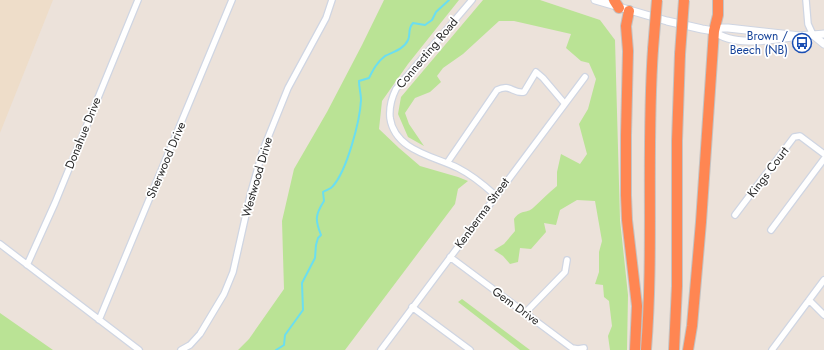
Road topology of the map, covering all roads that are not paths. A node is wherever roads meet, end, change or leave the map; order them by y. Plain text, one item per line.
1 (138, 0) edge
2 (232, 0) edge
3 (332, 0) edge
4 (472, 0) edge
5 (595, 0) edge
6 (657, 0) edge
7 (684, 0) edge
8 (718, 0) edge
9 (806, 0) edge
10 (616, 4) edge
11 (629, 11) junction
12 (714, 31) junction
13 (824, 34) edge
14 (813, 35) junction
15 (800, 36) junction
16 (824, 44) edge
17 (585, 77) dead end
18 (565, 104) junction
19 (824, 154) edge
20 (824, 159) edge
21 (447, 163) junction
22 (495, 195) junction
23 (736, 215) dead end
24 (772, 230) dead end
25 (0, 244) edge
26 (450, 257) junction
27 (567, 260) dead end
28 (27, 266) junction
29 (824, 280) edge
30 (810, 300) junction
31 (412, 307) junction
32 (525, 313) junction
33 (824, 315) edge
34 (99, 320) junction
35 (584, 348) dead end
36 (139, 350) edge
37 (182, 350) edge
38 (381, 350) edge
39 (470, 350) edge
40 (635, 350) edge
41 (646, 350) edge
42 (674, 350) edge
43 (688, 350) edge
44 (772, 350) edge

1 - 28 street, Donahue Drive
2 - 34 street, Sherwood Drive
3 - 37 street, Westwood Drive
4 - 21 street, Connecting Road
5 - 10 main road
6 - 41 highway, bridge
7 - 42 highway, bridge
8 - 12 highway
9 - 14 street
10 - 11 main road
11 - 12 main road
11 - 40 highway
12 - 15 main road
12 - 15 main road
12 - 43 highway
13 - 14 main road
14 - 15 main road
14 - 16 main road
17 - 18 street, Kenberma Street
18 - 21 street
18 - 22 street, Kenberma Street
19 - 23 street, Kings Court
20 - 24 street
21 - 22 street, Connecting Road
22 - 26 street, Kenberma Street
25 - 28 street
26 - 31 street, Kenberma Street
26 - 32 street, Gem Drive
27 - 32 street
28 - 34 street
29 - 30 street
30 - 33 street
30 - 44 street
31 - 38 street, Kenberma Street
31 - 39 street
32 - 35 street, Gem Drive
34 - 36 street

